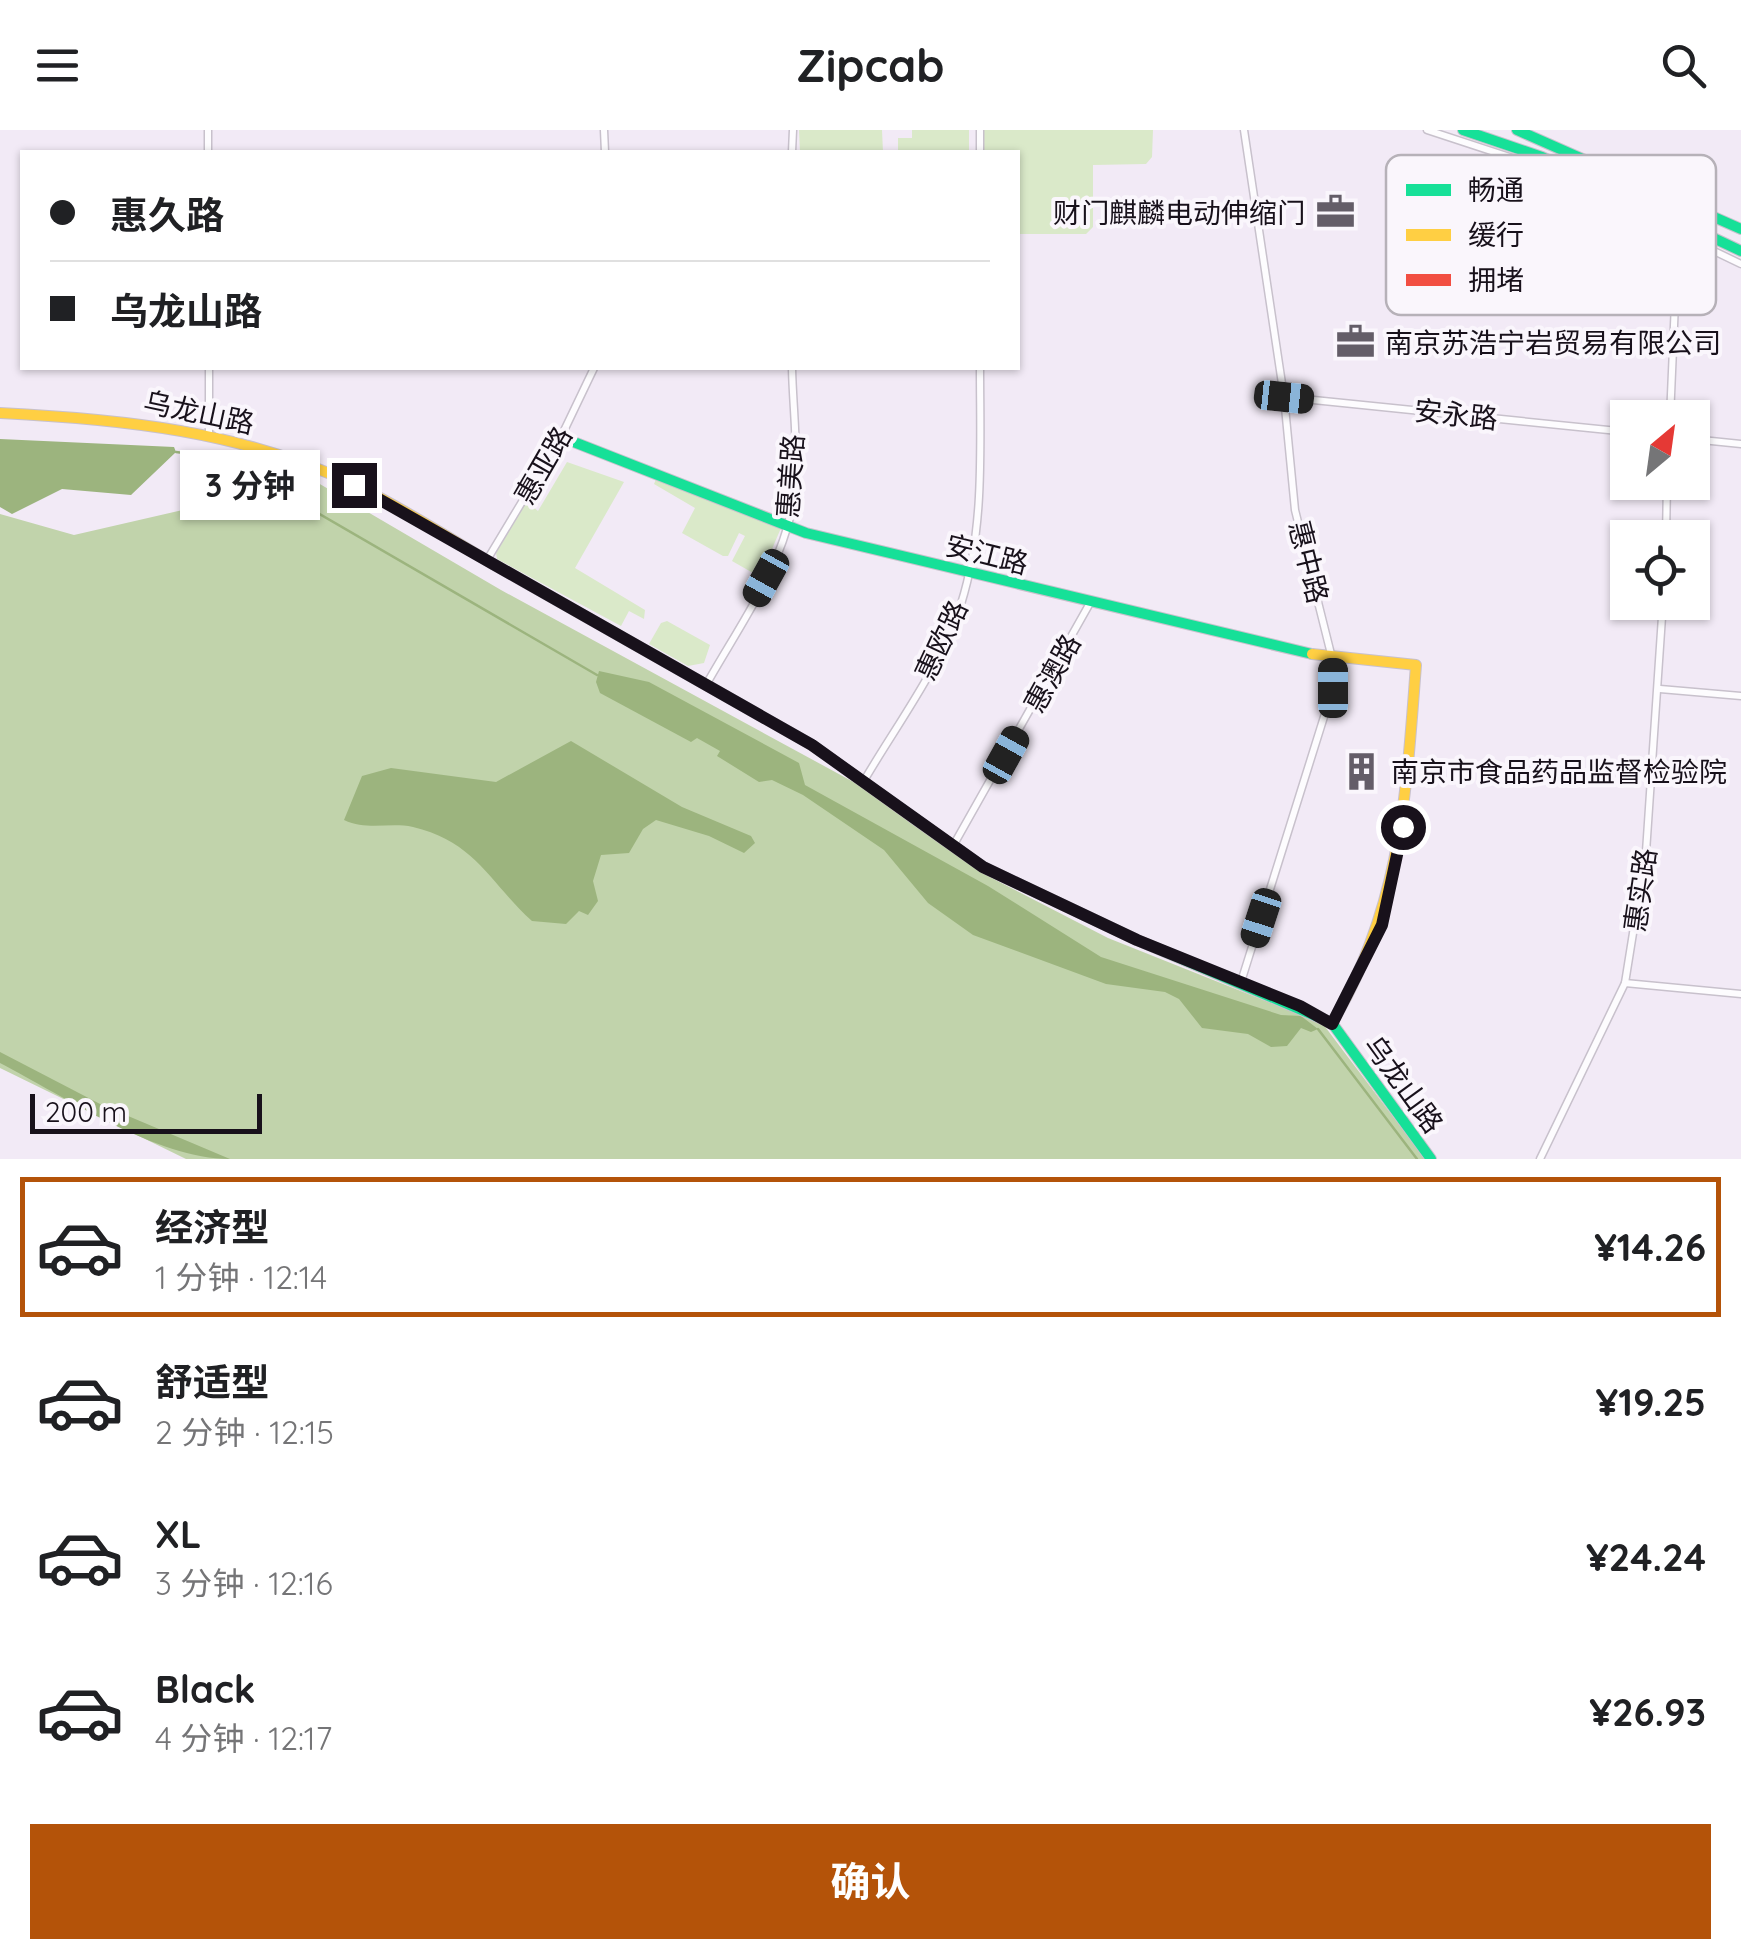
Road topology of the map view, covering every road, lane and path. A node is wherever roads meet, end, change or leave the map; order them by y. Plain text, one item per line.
1 (1244, 130) edge
2 (1428, 130) edge
3 (1462, 130) edge
4 (1517, 130) edge
5 (1504, 155) edge
6 (1536, 155) edge
7 (1574, 155) edge
8 (1716, 218) edge
9 (1741, 229) edge
10 (1716, 239) edge
11 (1741, 251) edge
12 (1716, 252) edge
13 (1741, 264) edge
14 (1674, 315) edge
15 (209, 370) edge
16 (593, 370) edge
17 (792, 370) edge
18 (980, 370) edge
19 (1284, 397) junction
20 (1671, 400) edge
21 (0, 413) edge
22 (1610, 430) edge
23 (209, 433) junction
24 (561, 437) junction
25 (1710, 441) edge
26 (1741, 444) edge
27 (788, 525) junction
28 (487, 560) junction
29 (970, 573) junction
30 (1090, 602) junction
31 (1662, 620) edge
32 (1332, 658) junction
33 (706, 685) junction
34 (1660, 689) junction
35 (1741, 696) edge
36 (865, 779) junction
37 (954, 846) junction
38 (1241, 982) junction
39 (1624, 982) junction
40 (1741, 994) edge
41 (1332, 1024) junction
42 (1431, 1159) edge
43 (1540, 1159) edge

1 - 19 street, 惠中路
2 - 5 street
3 - 6 street
4 - 7 street
8 - 9 street
10 - 11 street
12 - 13 street
14 - 20 street
15 - 23 street
16 - 24 street, 惠亚路
17 - 27 street, 惠美路
18 - 29 street, 惠欧路
19 - 22 street, 安永路
19 - 32 street, 惠中路
21 - 23 street, 乌龙山路
23 - 28 street, 乌龙山路
24 - 27 street, 安江路
24 - 28 street, 惠亚路
25 - 26 street
27 - 29 street, 安江路
27 - 33 street, 惠美路
28 - 33 street, 乌龙山路
29 - 30 street, 安江路
29 - 36 street, 惠欧路
30 - 32 street, 安江路
30 - 37 street, 惠澳路
31 - 34 street, 惠实路
32 - 38 street, 惠中路
32 - 41 street, 安江路
33 - 36 street, 乌龙山路
34 - 35 street
34 - 39 street, 惠实路
36 - 37 street, 乌龙山路
37 - 38 street, 乌龙山路
38 - 41 street, 乌龙山路
39 - 40 street
39 - 43 street, 惠实路
41 - 42 street, 乌龙山路

